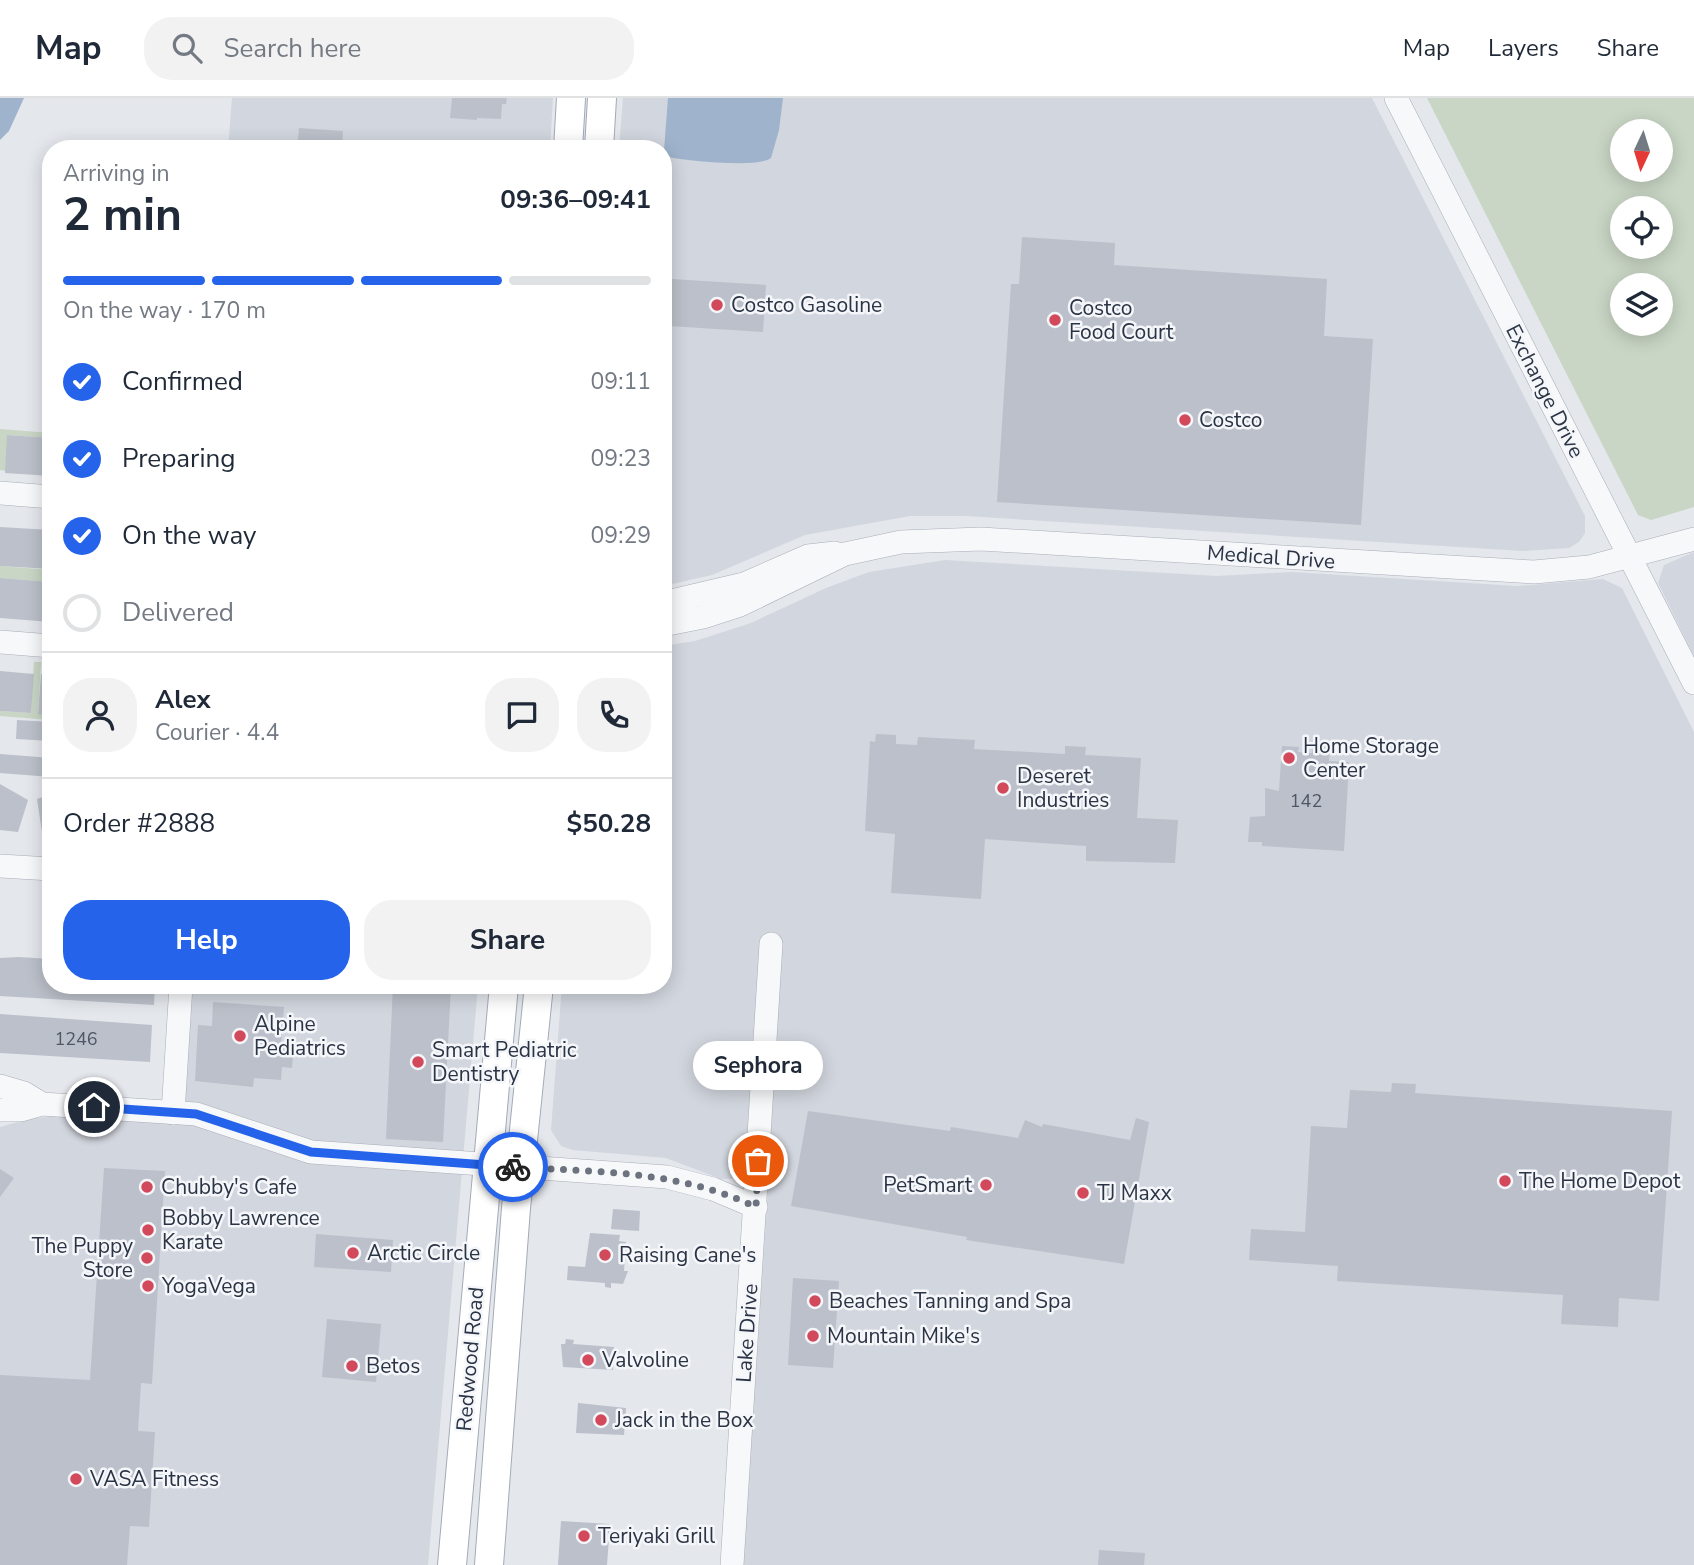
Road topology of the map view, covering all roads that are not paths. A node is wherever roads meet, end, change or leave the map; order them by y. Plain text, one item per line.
1 (571, 98) edge
2 (601, 98) edge
3 (1396, 98) edge
4 (569, 140) edge
5 (599, 140) edge
6 (0, 493) edge
7 (42, 496) edge
8 (1694, 539) edge
9 (845, 554) junction
10 (1629, 557) junction
11 (672, 601) edge
12 (672, 623) edge
13 (0, 642) edge
14 (42, 645) edge
15 (1694, 683) edge
16 (0, 866) edge
17 (42, 868) edge
18 (771, 943) dead end
19 (180, 994) edge
20 (502, 994) edge
21 (538, 994) edge
22 (0, 1086) edge
23 (42, 1104) junction
24 (0, 1110) edge
25 (173, 1113) junction
26 (488, 1165) junction
27 (520, 1167) junction
28 (756, 1207) junction
29 (452, 1565) edge
30 (489, 1565) edge
31 (733, 1565) edge

1 - 4 main road
2 - 5 main road
3 - 10 street, Exchange Drive
6 - 7 street
8 - 10 street, Medical Drive
9 - 10 street, Medical Drive
9 - 11 street, Medical Drive
9 - 12 street, Medical Drive
10 - 15 street, Exchange Drive
13 - 14 street
16 - 17 street
18 - 28 street, Lake Drive
19 - 25 street
20 - 26 main road, Redwood Road
21 - 27 main road, Redwood Road
22 - 23 street
23 - 24 street
23 - 25 street
25 - 26 street
26 - 27 street
26 - 29 main road, Redwood Road
27 - 28 street
27 - 30 main road, Redwood Road
28 - 31 street, Lake Drive

